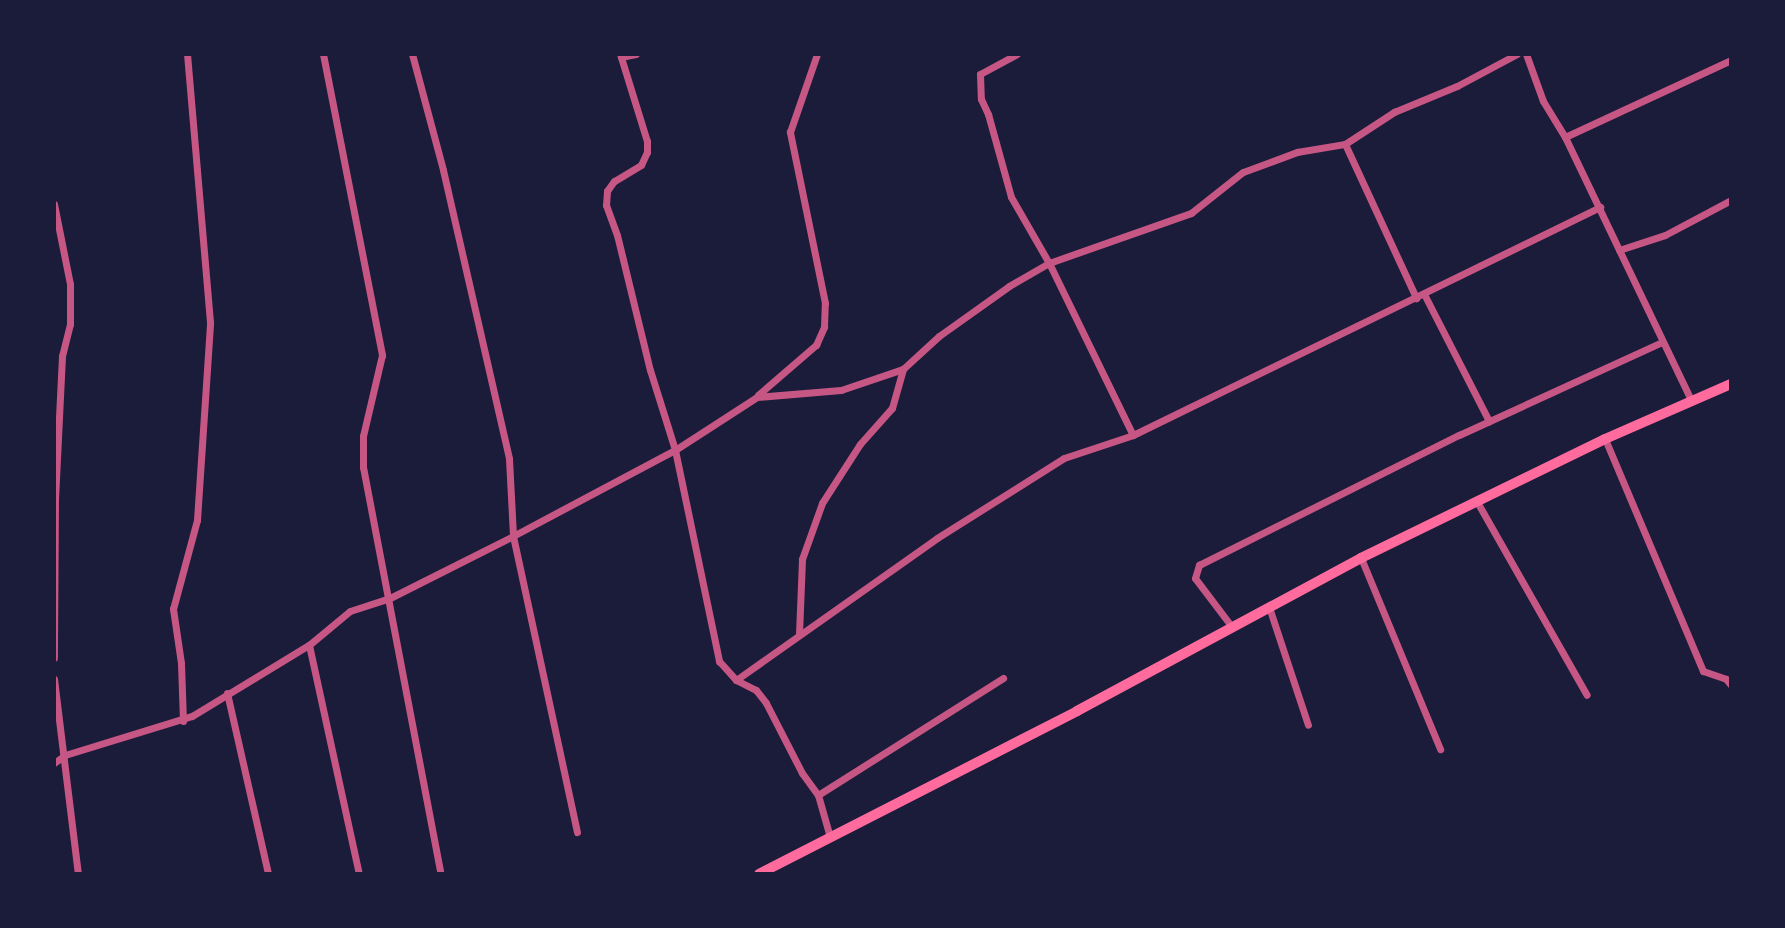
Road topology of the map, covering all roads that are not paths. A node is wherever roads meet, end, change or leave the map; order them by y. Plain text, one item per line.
1 (187, 54) edge
2 (323, 54) edge
3 (412, 54) edge
4 (636, 54) edge
5 (817, 54) edge
6 (1017, 54) edge
7 (1517, 54) edge
8 (1526, 54) edge
9 (620, 55) edge
10 (1731, 60) edge
11 (1565, 137) junction
12 (1345, 144) junction
13 (1731, 200) edge
14 (54, 204) edge
15 (1600, 207) junction
16 (1619, 250) junction
17 (1049, 263) junction
18 (1420, 296) junction
19 (1662, 342) junction
20 (903, 369) junction
21 (1731, 384) edge
22 (757, 397) junction
23 (1691, 400) junction
24 (1489, 421) junction
25 (1133, 435) junction
26 (1605, 439) junction
27 (675, 450) junction
28 (1476, 500) junction
29 (513, 536) junction
30 (1361, 558) junction
31 (388, 599) junction
32 (1269, 607) junction
33 (1232, 627) junction
34 (799, 634) junction
35 (309, 645) junction
36 (54, 658) edge
37 (1003, 678) dead end
38 (54, 679) edge
39 (736, 680) junction
40 (1731, 685) edge
41 (227, 693) junction
42 (1587, 695) dead end
43 (183, 721) junction
44 (1308, 725) dead end
45 (1440, 749) dead end
46 (65, 755) junction
47 (54, 763) edge
48 (818, 795) junction
49 (577, 832) dead end
50 (830, 837) junction
51 (78, 874) edge
52 (268, 874) edge
53 (359, 874) edge
54 (441, 874) edge
55 (759, 874) edge

1 - 43 street
2 - 31 street
3 - 29 street
4 - 9 street
5 - 22 street
6 - 17 street
7 - 12 street
8 - 11 street
9 - 27 street
10 - 11 street
11 - 15 street
12 - 17 street
12 - 18 street
13 - 16 street
14 - 36 street
15 - 16 street
15 - 18 street
16 - 19 street
17 - 20 street
17 - 25 street
18 - 24 street
18 - 25 street
19 - 23 street
19 - 24 street
20 - 22 street
20 - 34 street
21 - 23 main road
22 - 27 street
23 - 26 main road
24 - 33 street
25 - 34 street
26 - 28 main road
26 - 40 street
27 - 29 street
27 - 39 street
28 - 30 main road
28 - 42 street
29 - 31 street
29 - 49 street
30 - 32 main road
30 - 45 street
31 - 35 street
31 - 54 street
32 - 33 main road
32 - 44 street
33 - 50 main road
34 - 39 street
35 - 41 street
35 - 53 street
37 - 48 street
38 - 46 street
39 - 48 street
41 - 43 street
41 - 52 street
43 - 46 street
46 - 47 street
46 - 51 street
48 - 50 street
50 - 55 main road

